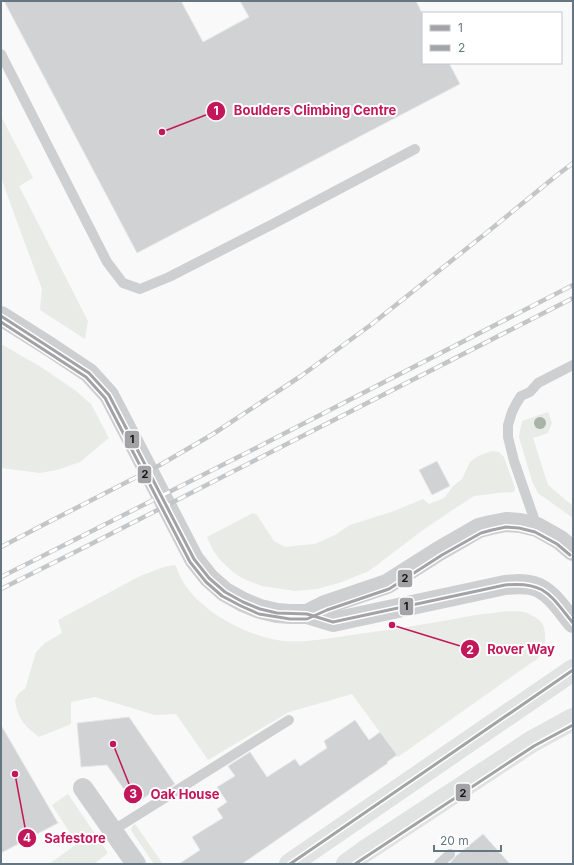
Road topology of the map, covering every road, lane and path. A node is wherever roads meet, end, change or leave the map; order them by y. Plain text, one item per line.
1 (1, 54) edge
2 (415, 148) dead end
3 (1, 316) edge
4 (573, 365) edge
5 (536, 527) junction
6 (573, 551) edge
7 (308, 614) junction
8 (573, 623) edge
9 (573, 670) edge
10 (573, 719) edge
11 (289, 720) dead end
12 (83, 788) dead end
13 (112, 831) junction
14 (450, 854) dead end
15 (136, 864) edge
16 (290, 864) edge
17 (347, 864) edge
18 (439, 864) edge

1 - 2 lane
3 - 7 street
4 - 5 lane
5 - 6 street
5 - 7 street
7 - 8 street
9 - 16 main road
10 - 17 main road
11 - 13 lane
12 - 13 street
13 - 15 street
14 - 18 lane

